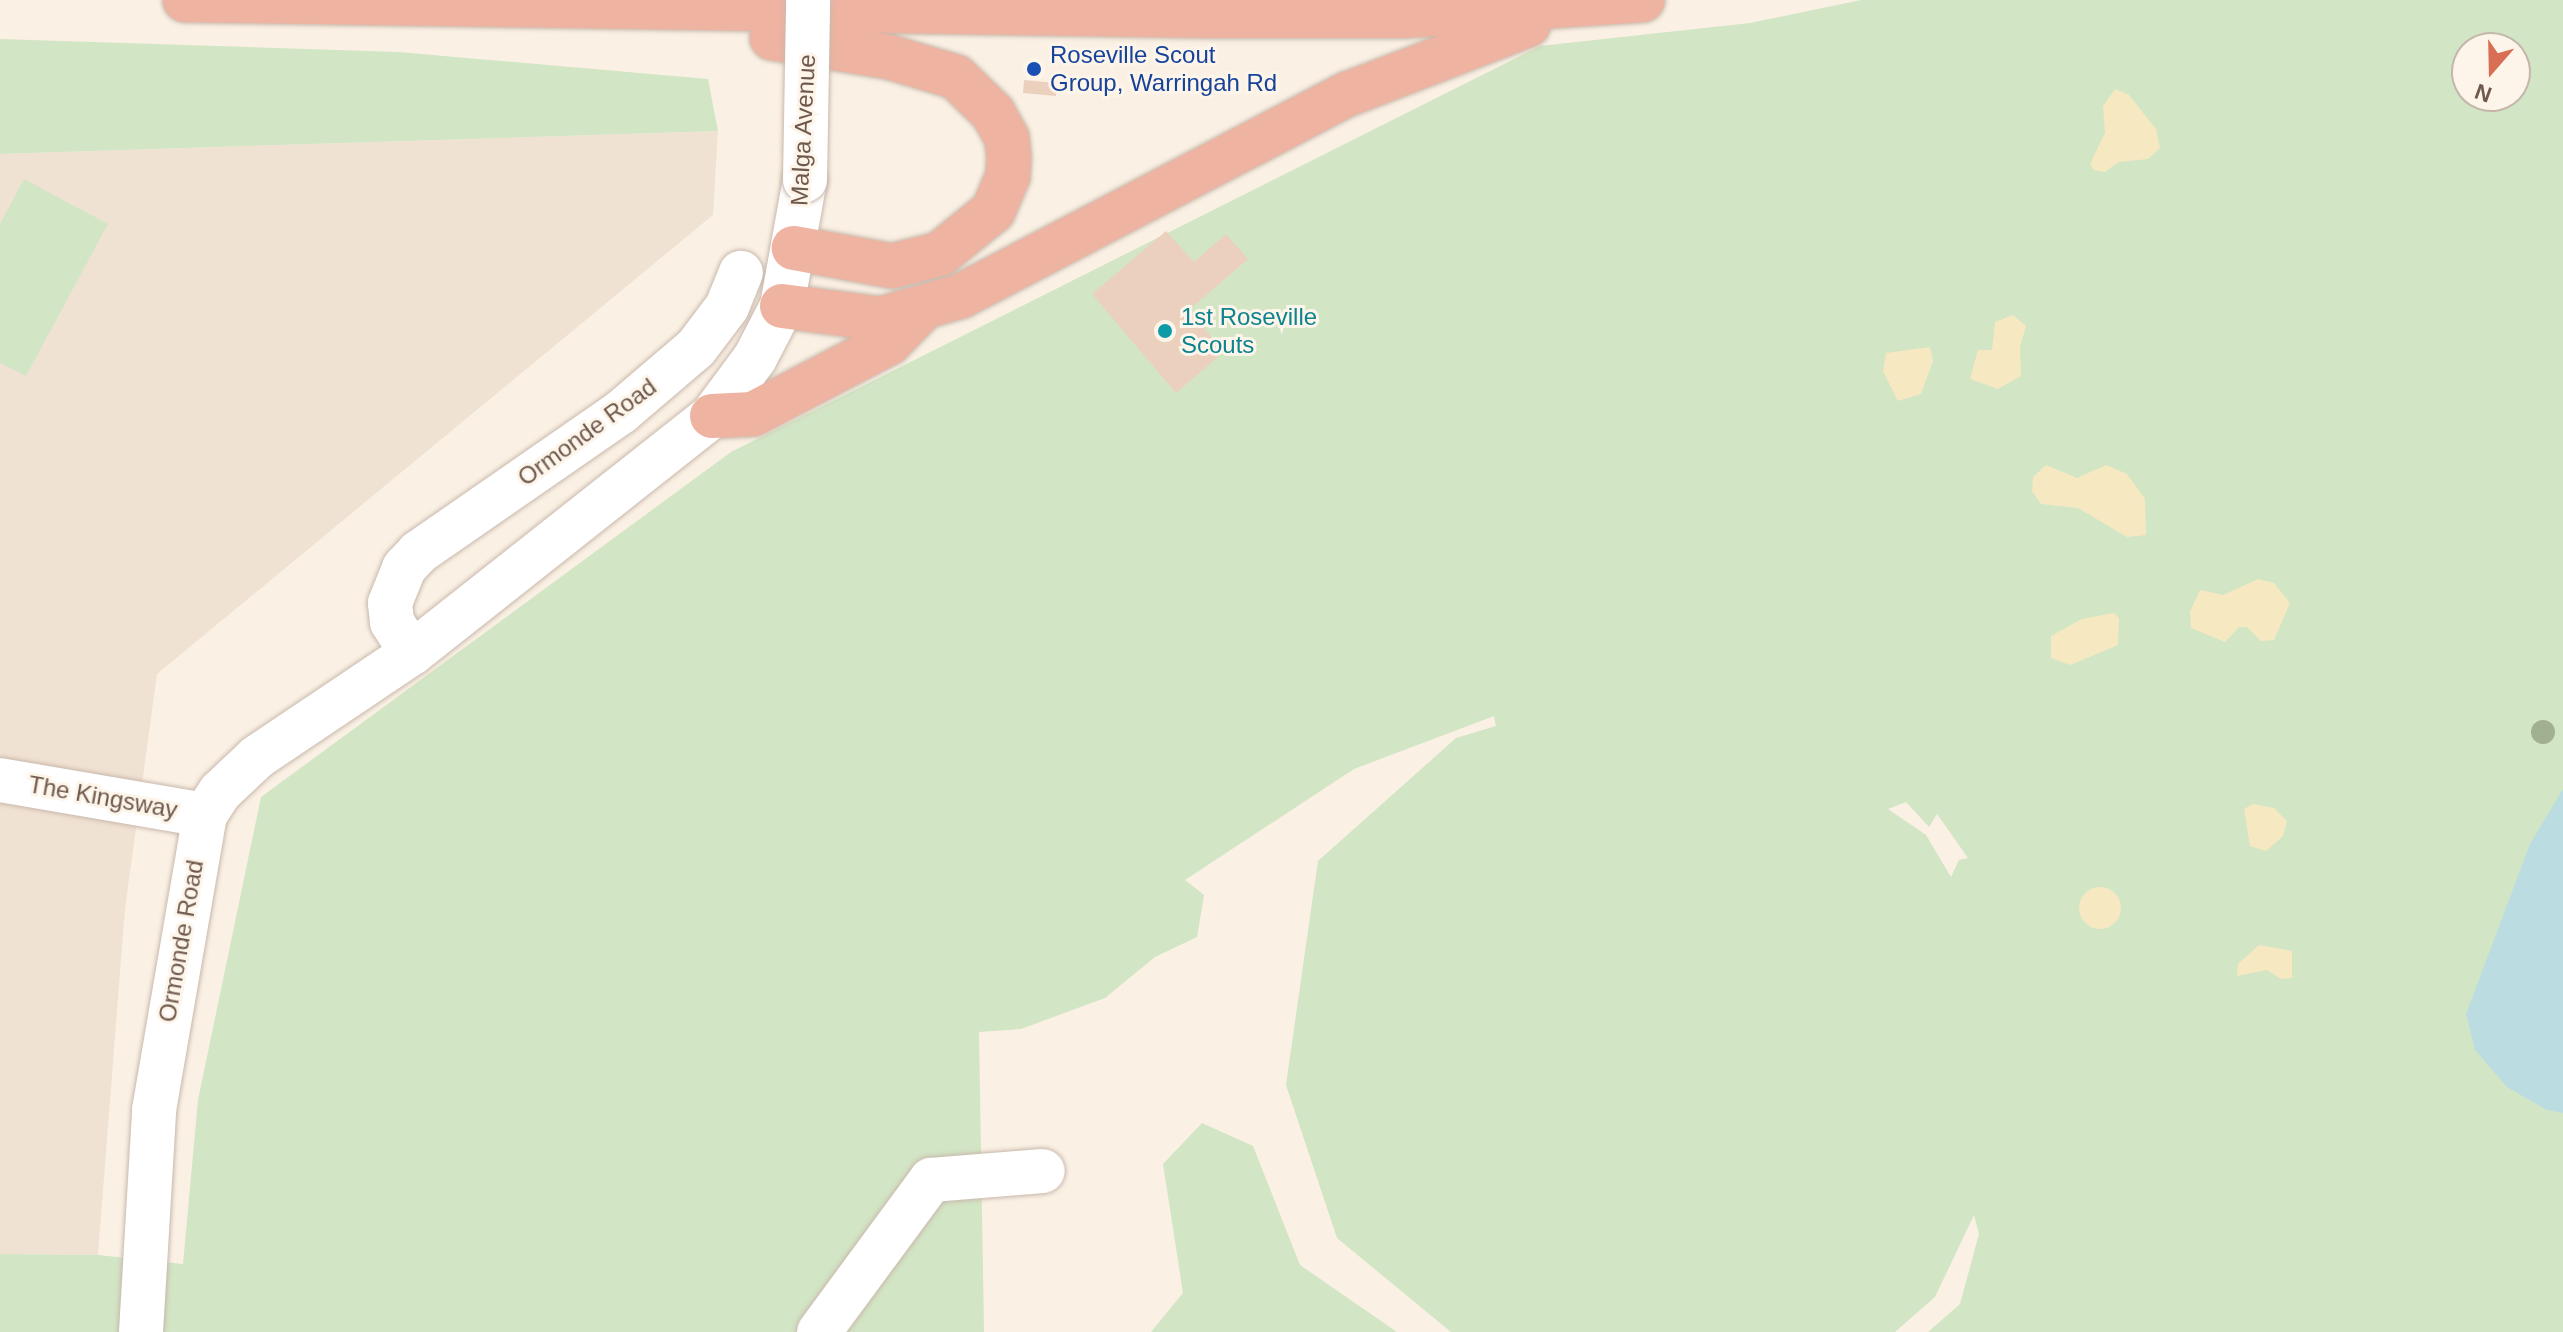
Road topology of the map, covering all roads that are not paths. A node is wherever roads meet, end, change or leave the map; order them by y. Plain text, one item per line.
1 (185, 0) edge
2 (808, 0) edge
3 (1627, 2) edge
4 (592, 9) junction
5 (794, 248) junction
6 (741, 273) dead end
7 (782, 306) junction
8 (920, 311) junction
9 (712, 416) junction
10 (412, 653) junction
11 (0, 780) edge
12 (205, 815) junction
13 (1043, 1171) dead end
14 (141, 1332) edge
15 (819, 1332) edge

1 - 4 highway
2 - 5 street, Malga Avenue, bridge
3 - 4 highway
3 - 8 highway
4 - 5 highway
5 - 7 street, Malga Avenue
6 - 10 street, Ormonde Road
7 - 8 highway
7 - 9 street, Ormonde Road
8 - 9 highway
9 - 10 street, Ormonde Road
10 - 12 street, Ormonde Road
11 - 12 street, The Kingsway
12 - 14 street, Ormonde Road
13 - 15 street

